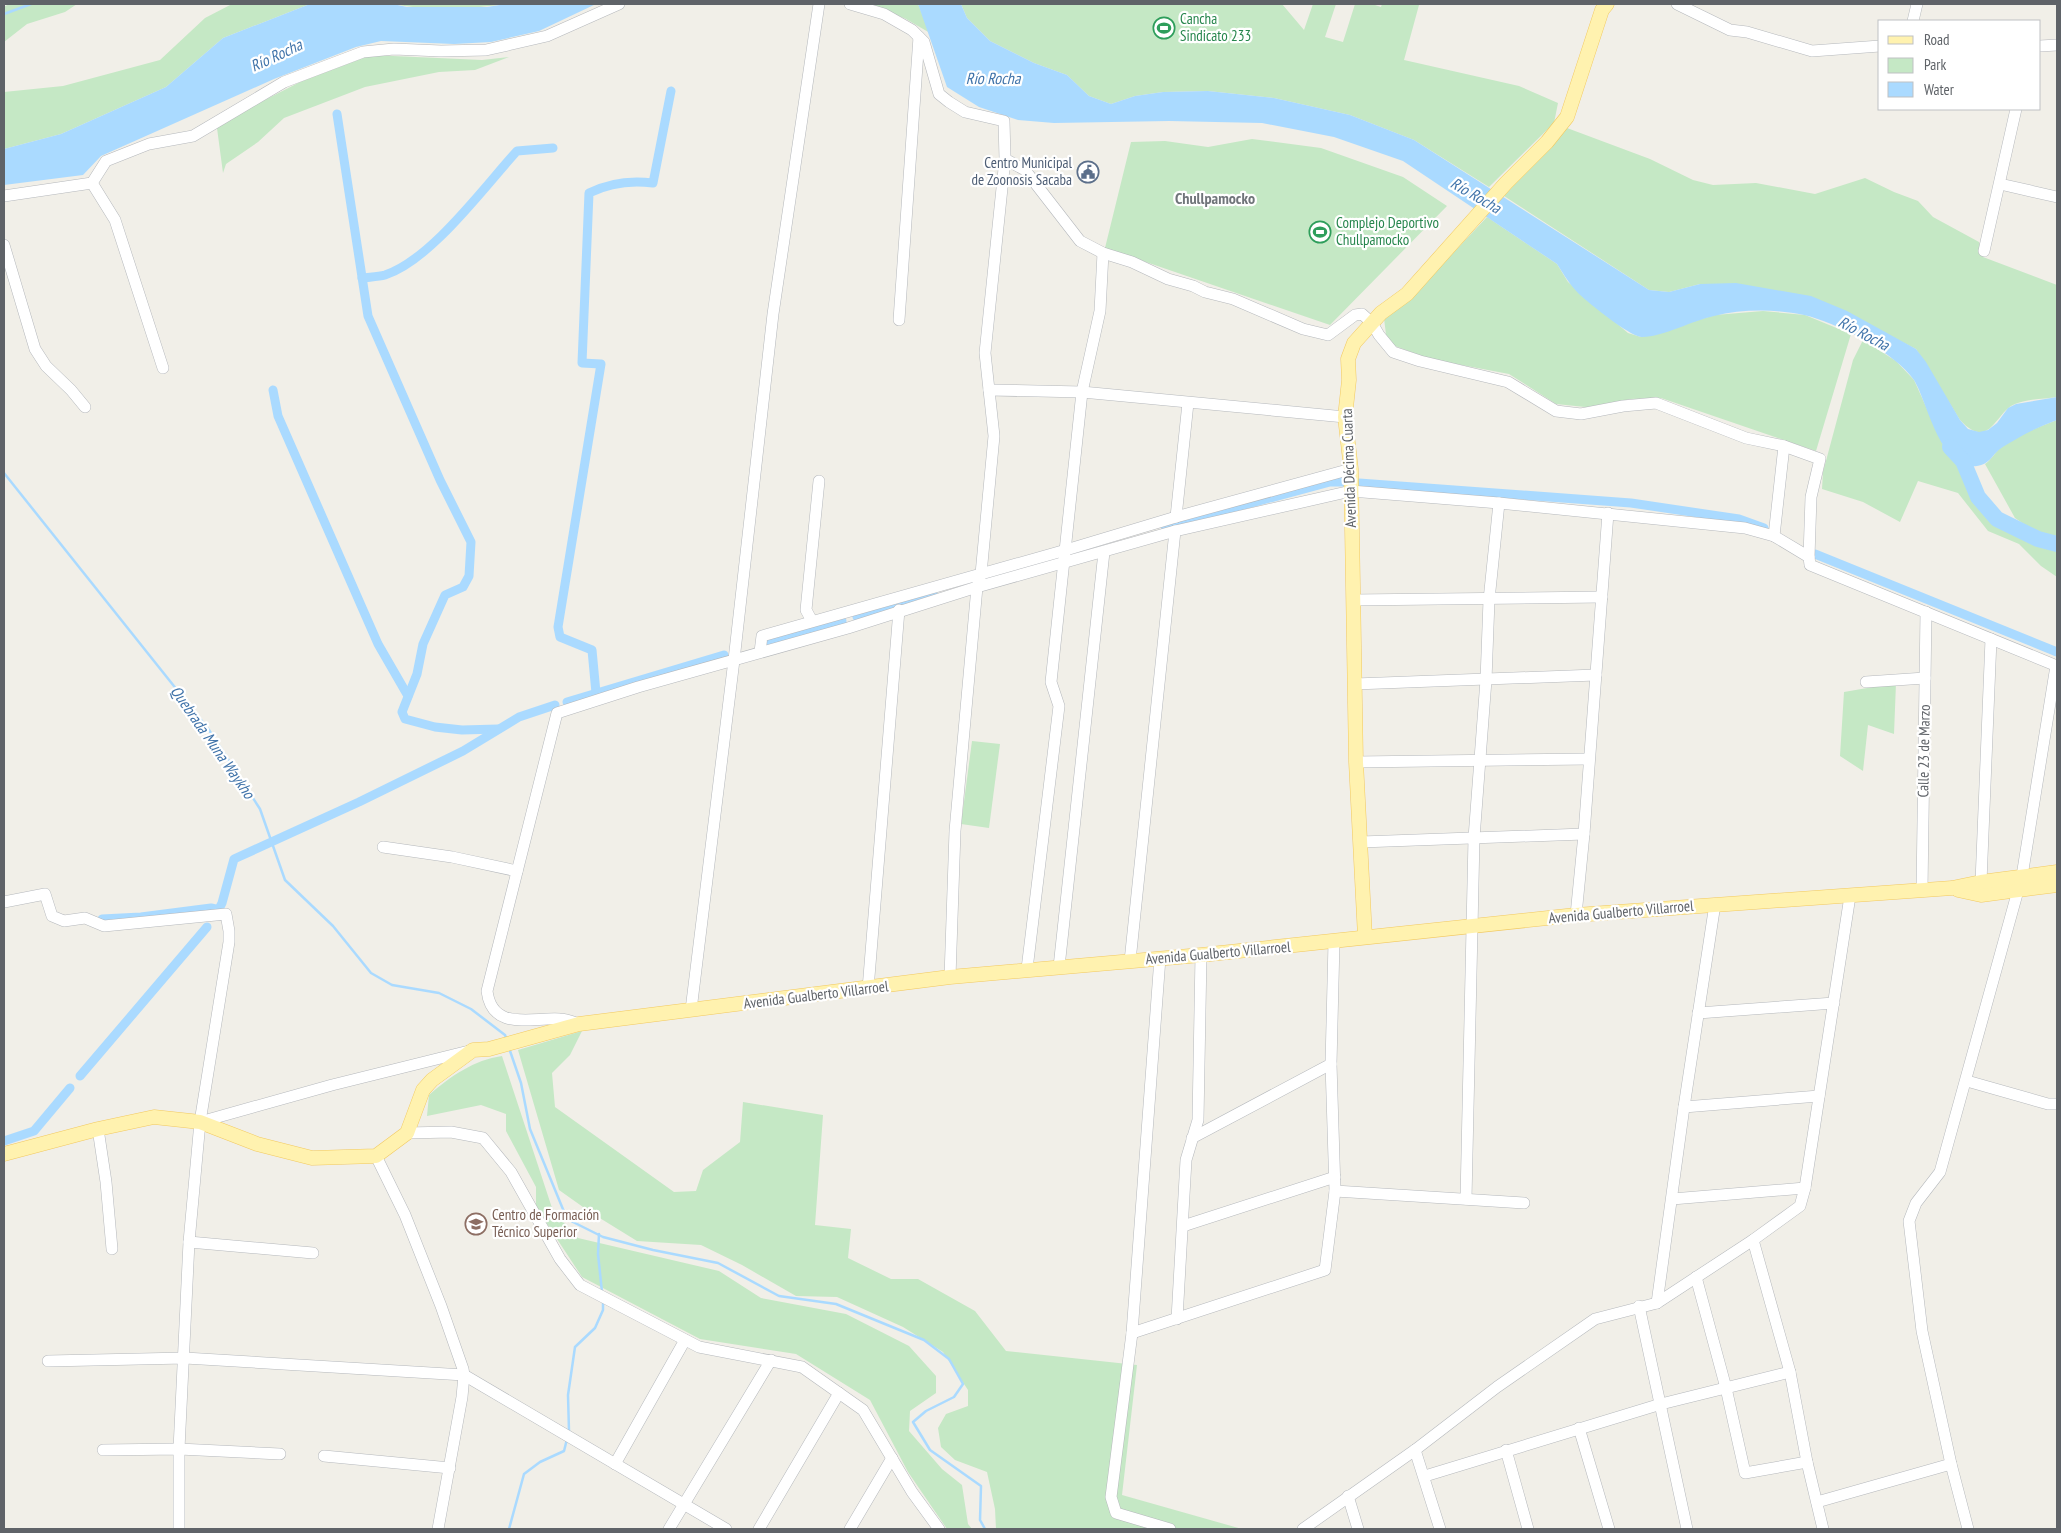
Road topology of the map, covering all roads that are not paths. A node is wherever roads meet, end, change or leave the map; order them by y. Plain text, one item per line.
1 (619, 4) edge
2 (818, 4) edge
3 (850, 4) edge
4 (1607, 4) edge
5 (1677, 4) edge
6 (1917, 4) edge
7 (1913, 20) edge
8 (919, 37) junction
9 (2057, 45) edge
10 (1878, 46) edge
11 (2041, 46) edge
12 (2016, 110) edge
13 (1006, 159) junction
14 (92, 183) junction
15 (2000, 184) junction
16 (4, 196) edge
17 (2057, 197) edge
18 (4, 244) edge
19 (1984, 251) dead end
20 (1103, 254) junction
21 (899, 320) dead end
22 (1372, 323) junction
23 (163, 368) dead end
24 (989, 390) junction
25 (1082, 392) junction
26 (1188, 403) junction
27 (85, 407) dead end
28 (1345, 417) junction
29 (1784, 446) junction
30 (1351, 469) junction
31 (819, 481) dead end
32 (1351, 491) junction
33 (1499, 502) junction
34 (1608, 513) junction
35 (1176, 517) junction
36 (1175, 531) junction
37 (1774, 536) junction
38 (1066, 550) junction
39 (1104, 552) junction
40 (1809, 557) junction
41 (1065, 563) junction
42 (981, 574) junction
43 (977, 587) junction
44 (1602, 597) junction
45 (1353, 600) junction
46 (1488, 600) junction
47 (899, 610) junction
48 (1926, 612) junction
49 (812, 621) junction
50 (1991, 639) junction
51 (760, 652) junction
52 (734, 660) junction
53 (2057, 666) edge
54 (1596, 675) junction
55 (1925, 678) junction
56 (1486, 680) junction
57 (1866, 682) dead end
58 (1355, 684) junction
59 (1589, 759) junction
60 (1481, 760) junction
61 (1356, 762) junction
62 (1584, 834) junction
63 (1474, 838) junction
64 (1360, 842) junction
65 (383, 847) dead end
66 (517, 871) junction
67 (2057, 872) edge
68 (2022, 876) junction
69 (1982, 882) junction
70 (2057, 885) edge
71 (1952, 888) junction
72 (1922, 891) junction
73 (2017, 891) junction
74 (1850, 896) junction
75 (4, 902) edge
76 (1714, 904) junction
77 (1576, 915) junction
78 (1471, 925) junction
79 (1365, 937) junction
80 (1334, 942) junction
81 (1201, 955) junction
82 (1160, 958) junction
83 (1130, 961) junction
84 (1059, 967) junction
85 (1027, 969) junction
86 (950, 977) junction
87 (868, 988) junction
88 (1834, 1003) junction
89 (691, 1010) junction
90 (1698, 1013) junction
91 (579, 1024) junction
92 (473, 1050) junction
93 (1331, 1064) junction
94 (1967, 1081) junction
95 (1819, 1096) junction
96 (2057, 1104) edge
97 (1684, 1107) junction
98 (200, 1122) junction
99 (98, 1128) junction
100 (407, 1132) junction
101 (1192, 1138) junction
102 (4, 1154) edge
103 (376, 1156) junction
104 (1335, 1177) junction
105 (1805, 1188) junction
106 (1335, 1190) junction
107 (1466, 1199) junction
108 (1672, 1199) junction
109 (1524, 1203) dead end
110 (1183, 1226) junction
111 (1753, 1240) junction
112 (189, 1242) junction
113 (112, 1249) dead end
114 (313, 1253) dead end
115 (1696, 1277) junction
116 (1657, 1303) junction
117 (1639, 1306) junction
118 (1177, 1319) junction
119 (1132, 1334) junction
120 (685, 1340) junction
121 (185, 1358) junction
122 (771, 1360) junction
123 (48, 1361) dead end
124 (1790, 1372) junction
125 (464, 1375) junction
126 (1726, 1388) junction
127 (839, 1393) junction
128 (1661, 1404) junction
129 (1580, 1428) junction
130 (179, 1449) junction
131 (103, 1450) dead end
132 (1415, 1450) junction
133 (1506, 1450) junction
134 (280, 1454) dead end
135 (324, 1456) dead end
136 (892, 1458) junction
137 (1807, 1462) junction
138 (615, 1464) junction
139 (1951, 1464) junction
140 (450, 1468) junction
141 (1425, 1476) junction
142 (1348, 1496) junction
143 (1817, 1502) junction
144 (684, 1504) junction
145 (179, 1529) edge
146 (438, 1529) edge
147 (669, 1529) edge
148 (726, 1529) edge
149 (758, 1529) edge
150 (850, 1529) edge
151 (939, 1529) edge
152 (1170, 1529) edge
153 (1303, 1529) edge
154 (1358, 1529) edge
155 (1440, 1529) edge
156 (1528, 1529) edge
157 (1610, 1529) edge
158 (1687, 1529) edge
159 (1823, 1529) edge
160 (1968, 1529) edge

1 - 14 street
2 - 52 street
3 - 8 street
4 - 22 main road, Avenida Décima Cuarta
5 - 10 street
6 - 7 street
8 - 13 street
8 - 21 street
9 - 11 street
12 - 15 street
13 - 20 street
13 - 24 street
14 - 16 street
14 - 23 street
15 - 17 street
15 - 19 street
18 - 27 street
20 - 22 street
20 - 25 street
22 - 28 main road, Avenida Décima Cuarta
22 - 29 street
24 - 25 street
24 - 42 street
25 - 26 street
25 - 38 street
26 - 28 street
26 - 35 street
28 - 30 main road, Avenida Décima Cuarta
29 - 37 street
29 - 40 street
30 - 32 main road, Avenida Décima Cuarta
30 - 35 street
31 - 49 street
32 - 33 street
32 - 36 street
32 - 45 main road, Avenida Décima Cuarta
33 - 34 street
33 - 46 street
34 - 37 street
34 - 44 street
35 - 38 street
36 - 39 street
36 - 83 street
37 - 40 street
38 - 41 street
38 - 42 street
39 - 41 street
39 - 84 street
40 - 48 street
41 - 43 street
41 - 85 street
42 - 43 street
42 - 49 street
43 - 47 street
43 - 86 street
44 - 46 street
44 - 54 street
45 - 46 street
45 - 58 main road, Avenida Décima Cuarta
46 - 56 street
47 - 51 street
47 - 87 street
48 - 50 street
48 - 55 street, Calle 23 de Marzo
49 - 51 street
50 - 53 street
50 - 69 street
51 - 52 street
52 - 66 street
52 - 89 street
53 - 68 street
54 - 56 street
54 - 59 street
55 - 57 street
55 - 72 street, Calle 23 de Marzo
56 - 58 street
56 - 60 street
58 - 61 main road, Avenida Décima Cuarta
59 - 60 street
59 - 62 street
60 - 61 street
60 - 63 street
61 - 64 main road, Avenida Décima Cuarta
62 - 63 street
62 - 77 street
63 - 64 street
63 - 78 street
64 - 79 main road, Avenida Décima Cuarta
65 - 66 street
66 - 91 street
67 - 68 main road, Avenida Gualberto Villarroel
68 - 69 main road, Avenida Gualberto Villarroel
68 - 73 street
69 - 71 main road, Avenida Gualberto Villarroel
70 - 73 main road, Avenida Gualberto Villarroel
71 - 72 main road, Avenida Gualberto Villarroel
71 - 73 main road, Avenida Gualberto Villarroel
72 - 74 main road, Avenida Gualberto Villarroel
73 - 94 street
74 - 76 main road, Avenida Gualberto Villarroel
74 - 88 street
75 - 98 street
76 - 77 main road, Avenida Gualberto Villarroel
76 - 90 street
77 - 78 main road, Avenida Gualberto Villarroel
78 - 79 main road, Avenida Gualberto Villarroel
78 - 107 street
79 - 80 main road, Avenida Gualberto Villarroel
80 - 81 main road, Avenida Gualberto Villarroel
80 - 93 street
81 - 82 main road, Avenida Gualberto Villarroel
81 - 101 street
82 - 83 main road, Avenida Gualberto Villarroel
82 - 119 street
83 - 84 main road, Avenida Gualberto Villarroel
84 - 85 main road, Avenida Gualberto Villarroel
85 - 86 main road, Avenida Gualberto Villarroel
86 - 87 main road, Avenida Gualberto Villarroel
87 - 89 main road, Avenida Gualberto Villarroel
88 - 90 street
88 - 95 street
89 - 91 main road, Avenida Gualberto Villarroel
90 - 97 street
91 - 92 main road, Avenida Gualberto Villarroel
92 - 98 street
92 - 100 main road
93 - 101 street
93 - 104 street
94 - 96 street
94 - 139 street
95 - 97 street
95 - 105 street
97 - 108 street
98 - 99 main road
98 - 103 main road
98 - 112 street
99 - 102 main road
99 - 113 street
100 - 103 main road
100 - 120 street
101 - 110 street
103 - 125 street
104 - 106 street
104 - 110 street
105 - 108 street
105 - 111 street
106 - 107 street
106 - 118 street
107 - 109 street
108 - 116 street
110 - 118 street
111 - 115 street
111 - 124 street
112 - 114 street
112 - 121 street
115 - 116 street
115 - 126 street
116 - 117 street
117 - 128 street
117 - 132 street
118 - 119 street
119 - 152 street
120 - 122 street
120 - 138 street
121 - 123 street
121 - 125 street
121 - 130 street
122 - 127 street
122 - 144 street
124 - 126 street
124 - 137 street
125 - 138 street
125 - 140 street
126 - 128 street
126 - 137 street
127 - 136 street
127 - 149 street
128 - 129 street
128 - 158 street
129 - 133 street
129 - 157 street
130 - 131 street
130 - 134 street
130 - 145 street
132 - 141 street
132 - 142 street
133 - 141 street
133 - 156 street
135 - 140 street
136 - 150 street
136 - 151 street
137 - 143 street
138 - 144 street
139 - 143 street
139 - 160 street
140 - 146 street
141 - 155 street
142 - 153 street
142 - 154 street
143 - 159 street
144 - 147 street
144 - 148 street

